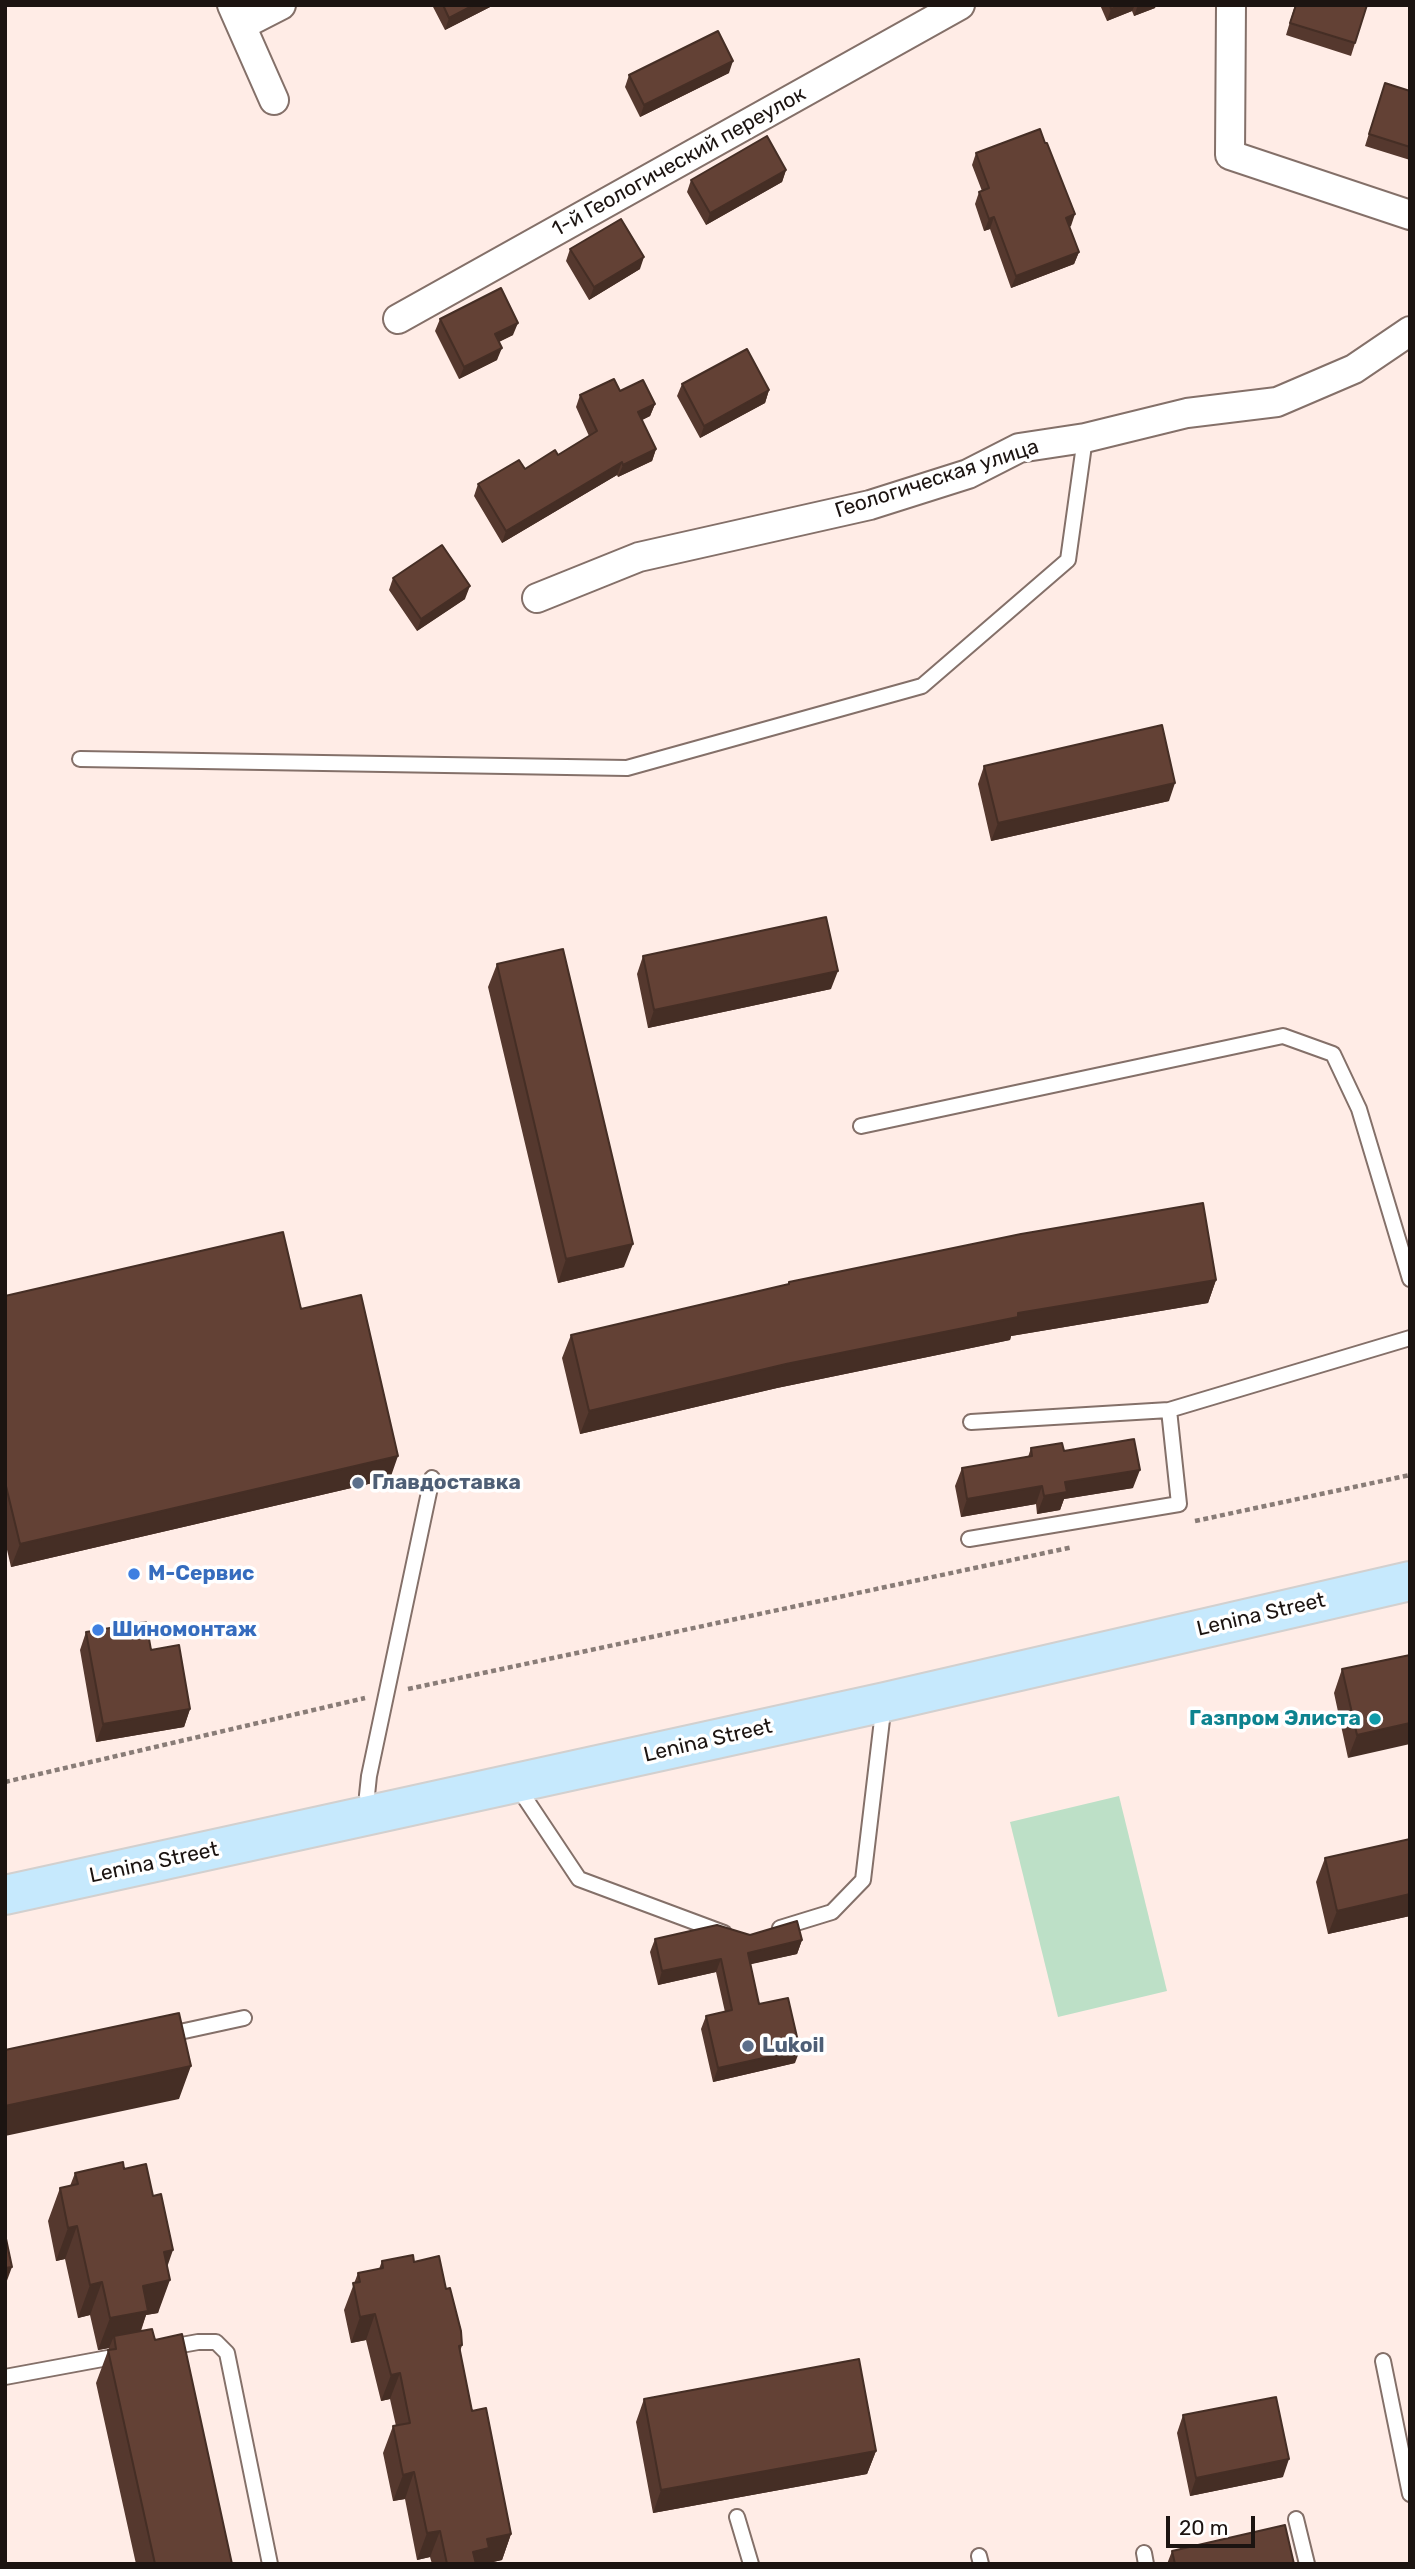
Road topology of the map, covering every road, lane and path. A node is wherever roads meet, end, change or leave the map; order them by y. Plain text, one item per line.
1 (281, 5) edge
2 (960, 5) edge
3 (1231, 7) edge
4 (237, 15) edge
5 (274, 100) dead end
6 (1410, 215) edge
7 (398, 319) dead end
8 (1410, 331) edge
9 (1085, 438) junction
10 (537, 598) dead end
11 (79, 760) dead end
12 (861, 1126) dead end
13 (1410, 1279) edge
14 (1410, 1338) edge
15 (1169, 1410) junction
16 (971, 1422) dead end
17 (1410, 1475) edge
18 (432, 1478) dead end
19 (1192, 1521) dead end
20 (969, 1539) dead end
21 (1082, 1545) dead end
22 (1410, 1581) edge
23 (387, 1693) junction
24 (885, 1702) junction
25 (5, 1782) edge
26 (516, 1784) junction
27 (372, 1816) junction
28 (5, 1895) edge
29 (766, 1932) edge
30 (742, 1939) edge
31 (244, 2018) dead end
32 (151, 2038) edge
33 (1383, 2361) dead end
34 (5, 2377) edge
35 (1410, 2494) edge
36 (737, 2517) dead end
37 (1296, 2519) dead end
38 (270, 2564) edge
39 (751, 2564) edge
40 (1307, 2564) edge

1 - 4 street
2 - 7 street, 1-й Геологический переулок
3 - 6 street
4 - 5 street
8 - 9 street, Геологическая улица
9 - 10 street, Геологическая улица
9 - 11 lane
12 - 13 lane
14 - 15 lane
15 - 16 lane
15 - 20 lane
17 - 19 path
18 - 23 lane
21 - 23 path
22 - 24 main road, Lenina Street
23 - 25 path
23 - 27 lane
24 - 26 main road, Lenina Street
24 - 29 lane
26 - 27 main road, Lenina Street
26 - 30 lane
27 - 28 main road, Lenina Street
31 - 32 lane
33 - 35 lane
34 - 38 lane
36 - 39 lane
37 - 40 lane

